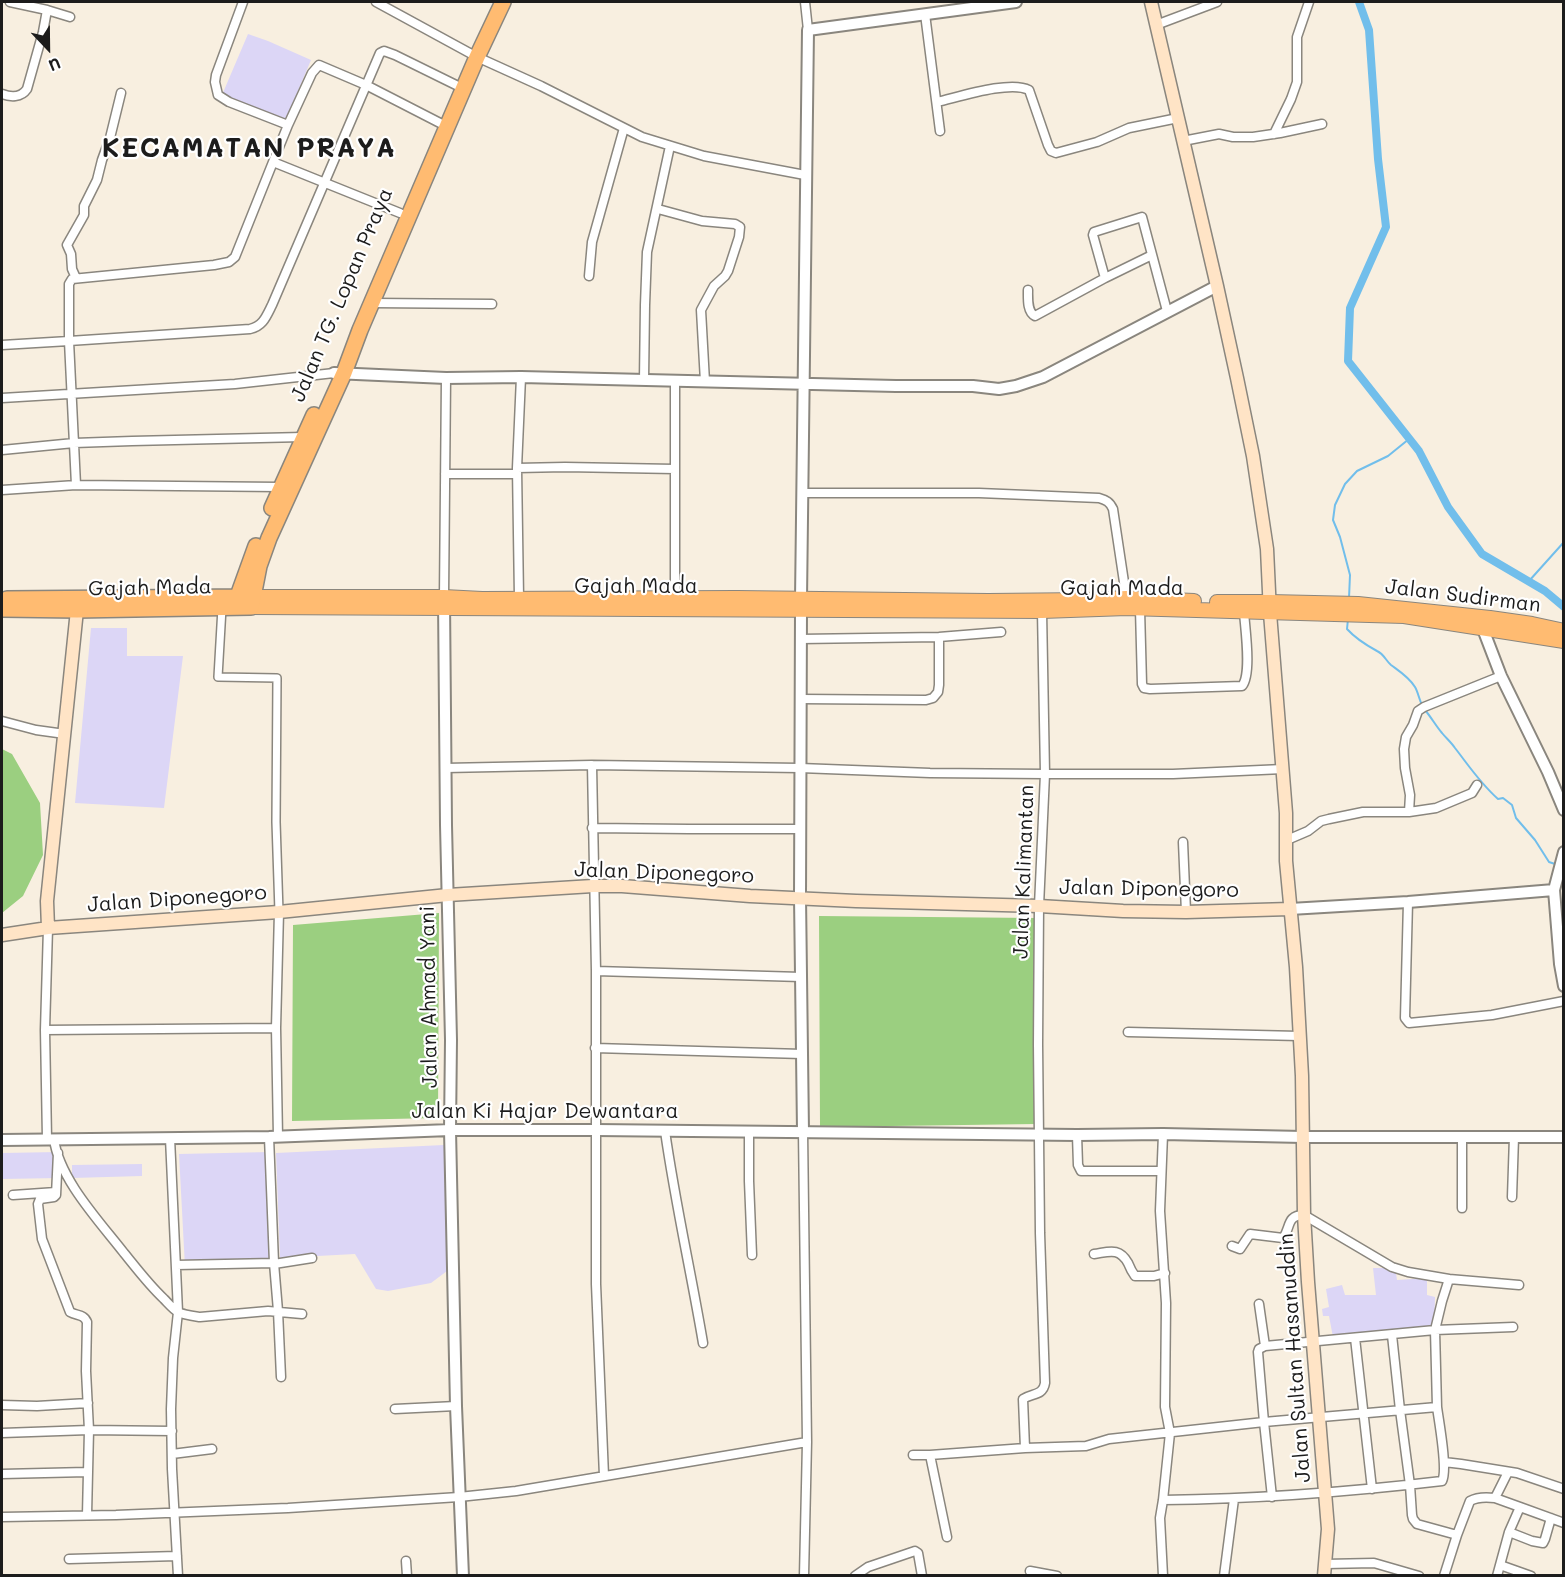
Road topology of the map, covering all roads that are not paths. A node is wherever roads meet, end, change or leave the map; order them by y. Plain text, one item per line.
1 (10, 2) edge
2 (243, 2) edge
3 (376, 2) edge
4 (492, 2) edge
5 (503, 2) edge
6 (806, 2) edge
7 (1016, 2) edge
8 (1151, 2) edge
9 (1217, 2) edge
10 (1310, 2) edge
11 (47, 10) junction
12 (925, 14) junction
13 (70, 17) dead end
14 (1156, 24) junction
15 (808, 30) junction
16 (473, 54) junction
17 (366, 85) junction
18 (456, 85) junction
19 (121, 93) dead end
20 (2, 94) edge
21 (937, 102) junction
22 (1178, 118) junction
23 (440, 123) junction
24 (1322, 124) dead end
25 (288, 125) junction
26 (624, 128) junction
27 (940, 130) dead end
28 (1274, 134) junction
29 (1183, 141) junction
30 (670, 146) junction
31 (273, 162) junction
32 (805, 175) junction
33 (324, 183) junction
34 (658, 208) junction
35 (400, 213) junction
36 (1152, 255) junction
37 (589, 276) dead end
38 (76, 278) junction
39 (1105, 278) junction
40 (1217, 286) junction
41 (1028, 290) dead end
42 (372, 303) junction
43 (492, 304) dead end
44 (1167, 311) junction
45 (69, 341) junction
46 (2, 345) edge
47 (339, 373) junction
48 (521, 377) junction
49 (446, 378) junction
50 (644, 380) junction
51 (675, 381) junction
52 (705, 382) junction
53 (803, 384) junction
54 (71, 393) junction
55 (2, 398) edge
56 (303, 437) junction
57 (74, 444) junction
58 (2, 450) edge
59 (675, 470) junction
60 (517, 471) junction
61 (446, 474) junction
62 (76, 485) junction
63 (280, 488) junction
64 (2, 490) edge
65 (803, 493) junction
66 (519, 598) junction
67 (675, 598) junction
68 (2, 599) edge
69 (240, 603) junction
70 (444, 603) junction
71 (595, 603) junction
72 (801, 605) junction
73 (951, 605) junction
74 (1131, 605) junction
75 (1270, 607) junction
76 (2, 609) edge
77 (1341, 609) junction
78 (1360, 609) junction
79 (77, 610) junction
80 (1042, 611) junction
81 (1244, 612) junction
82 (1483, 629) junction
83 (1563, 631) edge
84 (1001, 632) dead end
85 (939, 637) junction
86 (800, 639) junction
87 (1563, 641) edge
88 (1501, 676) junction
89 (801, 699) junction
90 (2, 721) edge
91 (65, 734) junction
92 (592, 765) junction
93 (445, 768) junction
94 (800, 768) junction
95 (1283, 769) junction
96 (1045, 774) junction
97 (1477, 786) dead end
98 (1563, 810) edge
99 (1409, 812) junction
100 (592, 828) junction
101 (801, 829) junction
102 (1287, 840) junction
103 (1183, 842) dead end
104 (1563, 855) edge
105 (593, 886) junction
106 (1554, 890) junction
107 (448, 895) junction
108 (800, 897) junction
109 (1408, 902) junction
110 (1039, 906) junction
111 (1290, 909) junction
112 (279, 912) junction
113 (1186, 912) junction
114 (48, 928) junction
115 (2, 935) edge
116 (596, 971) junction
117 (801, 977) junction
118 (1563, 986) edge
119 (1563, 1001) edge
120 (276, 1028) junction
121 (45, 1030) junction
122 (1128, 1032) dead end
123 (1299, 1036) junction
124 (595, 1048) junction
125 (802, 1054) junction
126 (450, 1130) junction
127 (596, 1130) junction
128 (665, 1131) junction
129 (749, 1131) junction
130 (803, 1131) junction
131 (1163, 1134) junction
132 (1040, 1135) junction
133 (1077, 1135) junction
134 (274, 1137) junction
135 (1303, 1137) junction
136 (1462, 1137) junction
137 (1514, 1137) junction
138 (1563, 1137) edge
139 (170, 1138) junction
140 (50, 1139) junction
141 (2, 1140) edge
142 (58, 1153) junction
143 (1161, 1172) junction
144 (56, 1192) junction
145 (13, 1195) dead end
146 (1512, 1197) dead end
147 (1462, 1208) dead end
148 (1304, 1215) junction
149 (1232, 1246) dead end
150 (1094, 1254) dead end
151 (752, 1255) dead end
152 (312, 1258) dead end
153 (274, 1264) junction
154 (176, 1265) junction
155 (1165, 1273) junction
156 (1449, 1279) junction
157 (1519, 1285) dead end
158 (1259, 1304) dead end
159 (278, 1311) junction
160 (178, 1312) junction
161 (302, 1314) dead end
162 (1513, 1327) dead end
163 (1435, 1330) junction
164 (1392, 1335) junction
165 (1355, 1338) junction
166 (1314, 1341) junction
167 (703, 1343) dead end
168 (1265, 1346) junction
169 (281, 1377) dead end
170 (88, 1403) junction
171 (2, 1405) edge
172 (456, 1406) junction
173 (1437, 1407) junction
174 (395, 1409) dead end
175 (1400, 1410) junction
176 (1364, 1414) junction
177 (1319, 1417) junction
178 (1263, 1422) junction
179 (89, 1430) junction
180 (172, 1431) junction
181 (2, 1433) edge
182 (1170, 1433) junction
183 (807, 1442) junction
184 (1025, 1448) junction
185 (212, 1449) dead end
186 (172, 1454) junction
187 (913, 1455) dead end
188 (930, 1455) junction
189 (1444, 1462) junction
190 (87, 1472) junction
191 (1508, 1472) junction
192 (2, 1474) edge
193 (604, 1476) junction
194 (1410, 1485) junction
195 (1372, 1489) junction
196 (1563, 1489) edge
197 (1324, 1494) junction
198 (459, 1497) junction
199 (1272, 1497) junction
200 (1495, 1498) junction
201 (1234, 1499) junction
202 (1163, 1500) junction
203 (1520, 1507) junction
204 (175, 1511) junction
205 (87, 1515) junction
206 (2, 1517) edge
207 (1551, 1518) junction
208 (1563, 1523) edge
209 (1509, 1532) junction
210 (1457, 1534) junction
211 (947, 1537) dead end
212 (177, 1556) junction
213 (69, 1559) dead end
214 (406, 1561) dead end
215 (1500, 1565) junction
216 (1325, 1570) edge
217 (1030, 1571) dead end
218 (178, 1575) edge
219 (407, 1575) edge
220 (463, 1575) edge
221 (804, 1575) edge
222 (855, 1575) edge
223 (922, 1575) edge
224 (1057, 1575) edge
225 (1163, 1575) edge
226 (1224, 1575) edge
227 (1419, 1575) edge
228 (1444, 1575) edge
229 (1497, 1575) edge
230 (1531, 1575) edge

1 - 11 street
2 - 25 street
3 - 16 street
4 - 16 highway, Jalan TG. Lopan Praya
5 - 16 highway, Jalan TG. Lopan Praya
6 - 15 street
7 - 12 street
8 - 14 main road, Jalan Sultan Hasanuddin
9 - 14 street
10 - 28 street
11 - 13 street
11 - 20 street
12 - 15 street
12 - 21 street
14 - 22 main road, Jalan Sultan Hasanuddin
15 - 32 street
16 - 18 highway, Jalan TG. Lopan Praya
16 - 26 street
16 - 42 highway, Jalan TG. Lopan Praya
17 - 18 street
17 - 23 street
17 - 25 street
17 - 33 street
18 - 23 highway, Jalan TG. Lopan Praya
19 - 38 street
21 - 22 street
21 - 27 street
22 - 29 main road, Jalan Sultan Hasanuddin
23 - 35 highway, Jalan TG. Lopan Praya
24 - 28 street
25 - 31 street
26 - 30 street
26 - 37 street
28 - 29 street
29 - 40 main road, Jalan Sultan Hasanuddin
30 - 32 street
30 - 34 street
31 - 33 street
31 - 38 street
32 - 53 street
33 - 35 street
33 - 45 street
34 - 50 street
34 - 52 street
35 - 47 highway, Jalan TG. Lopan Praya
36 - 39 street
36 - 39 street
36 - 44 street
38 - 45 street
39 - 41 street
40 - 44 street
40 - 75 main road, Jalan Sultan Hasanuddin
42 - 43 street
42 - 47 highway, Jalan TG. Lopan Praya
44 - 53 street
45 - 46 street
45 - 54 street
47 - 49 street
47 - 54 street
47 - 56 highway, Jalan TG. Lopan Praya
47 - 69 highway, Jalan TG. Lopan Praya
48 - 49 street
48 - 50 street
48 - 60 street
49 - 61 street
50 - 51 street
51 - 52 street
51 - 59 street
52 - 53 street
53 - 65 street
54 - 55 street
54 - 57 street
56 - 57 street
56 - 63 highway, Jalan TG. Lopan Praya
57 - 58 street
57 - 62 street
59 - 60 street
59 - 67 street
60 - 61 street
60 - 66 street
61 - 70 street
62 - 63 street
62 - 64 street
63 - 69 highway, Jalan TG. Lopan Praya
65 - 72 street
65 - 74 street
66 - 70 main road, Gajah Mada
66 - 71 main road, Gajah Mada
67 - 71 main road, Gajah Mada
67 - 72 main road, Gajah Mada
68 - 69 highway, Gajah Mada
69 - 70 main road, Gajah Mada
69 - 79 highway, Gajah Mada
69 - 112 street
70 - 71 main road, Gajah Mada
70 - 93 street, Jalan Ahmad Yani
71 - 72 main road, Gajah Mada
72 - 73 main road, Gajah Mada
72 - 86 street
73 - 74 main road, Gajah Mada
73 - 80 main road, Gajah Mada
74 - 75 main road, Gajah Mada
74 - 80 main road, Gajah Mada
74 - 81 main road, Gajah Mada
74 - 81 street
75 - 77 main road
75 - 77 main road
75 - 81 main road, Gajah Mada
75 - 95 main road, Jalan Sultan Hasanuddin
76 - 79 highway, Gajah Mada
77 - 78 main road
78 - 82 main road
78 - 83 main road, Jalan Sudirman
79 - 91 main road
80 - 96 street, Jalan Kalimantan
82 - 87 main road
82 - 88 street
84 - 85 street
85 - 86 street
85 - 89 street
86 - 89 street
88 - 98 street
88 - 99 street
89 - 94 street
90 - 91 street
91 - 114 main road
92 - 93 street
92 - 94 street
92 - 100 street
93 - 107 street, Jalan Ahmad Yani
94 - 96 street
94 - 101 street
95 - 96 street
95 - 102 main road, Jalan Sultan Hasanuddin
96 - 110 street, Jalan Kalimantan
97 - 99 street
99 - 102 street
100 - 101 street
100 - 105 street
101 - 108 street
102 - 111 main road, Jalan Sultan Hasanuddin
103 - 113 street
104 - 106 street
105 - 107 main road, Jalan Diponegoro
105 - 108 main road, Jalan Diponegoro
105 - 116 street
106 - 109 street
106 - 118 street
107 - 112 main road, Jalan Diponegoro
107 - 126 street, Jalan Ahmad Yani
108 - 110 main road, Jalan Diponegoro
108 - 117 street
109 - 111 street
109 - 119 street
110 - 113 main road, Jalan Diponegoro
110 - 132 street, Jalan Kalimantan
111 - 113 main road, Jalan Diponegoro
111 - 123 main road, Jalan Sultan Hasanuddin
112 - 114 main road, Jalan Diponegoro
112 - 120 street
114 - 115 main road, Jalan Diponegoro
114 - 121 street
116 - 117 street
116 - 124 street
117 - 125 street
120 - 121 street
120 - 134 street
121 - 140 street
122 - 123 street
123 - 135 main road, Jalan Sultan Hasanuddin
124 - 125 street
124 - 127 street
125 - 130 street
126 - 127 street, Jalan Ki Hajar Dewantara
126 - 134 street, Jalan Ki Hajar Dewantara
126 - 172 street, Jalan Ahmad Yani
127 - 128 street, Jalan Ki Hajar Dewantara
127 - 193 street
128 - 129 street, Jalan Ki Hajar Dewantara
128 - 167 street
129 - 130 street, Jalan Ki Hajar Dewantara
129 - 151 street
130 - 132 street, Jalan Ki Hajar Dewantara
130 - 183 street
131 - 133 street, Jalan Ki Hajar Dewantara
131 - 135 street, Jalan Ki Hajar Dewantara
131 - 143 street
132 - 133 street, Jalan Ki Hajar Dewantara
132 - 184 street, Jalan Kalimantan
133 - 143 street
134 - 139 street, Jalan Ki Hajar Dewantara
134 - 153 street
135 - 136 street, Jalan Ki Hajar Dewantara
135 - 148 main road, Jalan Sultan Hasanuddin
136 - 137 street, Jalan Ki Hajar Dewantara
136 - 147 street
137 - 138 street, Jalan Ki Hajar Dewantara
137 - 146 street
139 - 140 street, Jalan Ki Hajar Dewantara
139 - 154 street
140 - 141 street, Jalan Ki Hajar Dewantara
140 - 142 street
142 - 144 street
142 - 160 street
143 - 155 street
144 - 145 street
144 - 170 street
148 - 149 street
148 - 156 street
148 - 166 main road, Jalan Sultan Hasanuddin
150 - 155 street
152 - 153 street
153 - 154 street
153 - 159 street
154 - 160 street
155 - 182 street
156 - 157 street
156 - 163 street
158 - 168 street
159 - 160 street
159 - 161 street
159 - 169 street
160 - 180 street
162 - 163 street
163 - 164 street
163 - 173 street
164 - 165 street
164 - 175 street
165 - 166 street
165 - 176 street
166 - 168 street
166 - 177 main road, Jalan Sultan Hasanuddin
168 - 178 street
170 - 171 street
170 - 179 street
172 - 174 street
172 - 198 street, Jalan Ahmad Yani
173 - 175 street
173 - 189 street
175 - 176 street
175 - 194 street
176 - 177 street
176 - 195 street
177 - 178 street
177 - 197 main road, Jalan Sultan Hasanuddin
178 - 182 street
178 - 199 street
179 - 180 street
179 - 181 street
179 - 190 street
180 - 186 street
182 - 184 street
182 - 202 street
183 - 193 street
183 - 221 street
184 - 188 street
185 - 186 street
186 - 204 street
187 - 188 street
188 - 211 street
189 - 191 street
189 - 194 street
190 - 192 street
190 - 205 street
191 - 196 street
191 - 200 street
193 - 198 street
194 - 195 street
194 - 210 street
195 - 197 street
197 - 199 street
197 - 216 main road, Jalan Sultan Hasanuddin
198 - 204 street
198 - 220 street, Jalan Ahmad Yani
199 - 201 street
200 - 203 street
200 - 210 street
201 - 202 street
201 - 226 street
202 - 225 street
203 - 207 street
203 - 209 street
204 - 205 street
204 - 212 street
205 - 206 street
207 - 208 street
207 - 209 street
209 - 215 street
210 - 228 street
212 - 213 street
212 - 218 street
214 - 219 street
215 - 229 street
215 - 230 street
216 - 227 street
217 - 224 street
222 - 223 street

